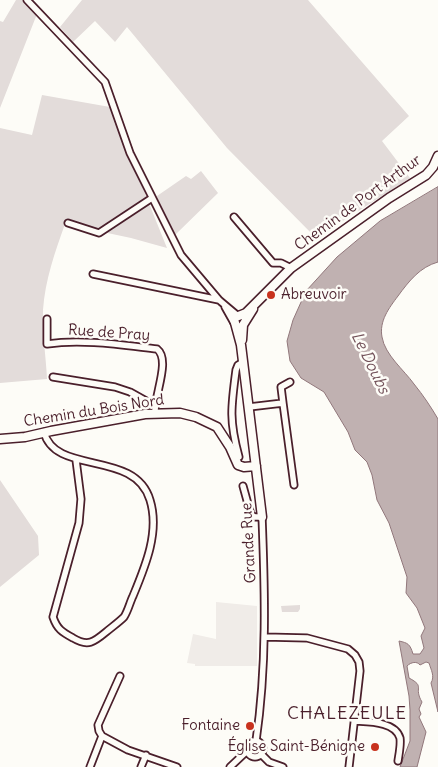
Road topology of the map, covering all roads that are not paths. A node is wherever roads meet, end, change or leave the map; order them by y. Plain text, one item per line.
1 (27, 0) edge
2 (438, 156) edge
3 (152, 198) junction
4 (234, 217) dead end
5 (68, 223) dead end
6 (291, 268) junction
7 (93, 274) dead end
8 (219, 300) junction
9 (47, 319) dead end
10 (239, 321) junction
11 (243, 362) junction
12 (53, 377) dead end
13 (290, 382) dead end
14 (283, 403) junction
15 (249, 407) junction
16 (155, 409) junction
17 (44, 432) junction
18 (0, 439) edge
19 (239, 457) dead end
20 (76, 460) junction
21 (256, 466) junction
22 (294, 485) dead end
23 (243, 486) dead end
24 (262, 517) junction
25 (265, 637) junction
26 (120, 676) dead end
27 (354, 721) junction
28 (102, 736) junction
29 (256, 741) junction
30 (247, 751) junction
31 (261, 754) junction
32 (146, 756) junction
33 (398, 761) dead end
34 (90, 767) edge
35 (141, 767) edge
36 (177, 767) edge
37 (230, 767) edge
38 (283, 767) edge
39 (349, 767) edge

1 - 3 street
2 - 6 street, Chemin de Port Arthur
3 - 5 street
3 - 8 street
4 - 6 street, Chemin de Port Arthur
6 - 10 street, Chemin de Port Arthur
7 - 8 street
8 - 10 street
9 - 16 street, Rue de Pray
10 - 11 street, Grande Rue
11 - 15 street, Grande Rue
11 - 19 street
12 - 16 street
13 - 14 street
14 - 15 street
14 - 22 street
15 - 21 street, Grande Rue
16 - 17 street, Chemin du Bois Nord
16 - 21 street, Chemin du Bois Nord
17 - 18 street, Chemin du Bois Nord
17 - 20 street
20 - 20 street
21 - 24 street, Grande Rue
23 - 24 street
24 - 25 street, Grande Rue
25 - 27 street
25 - 29 street, Grande Rue
26 - 28 street
27 - 33 street
27 - 39 street
28 - 32 street
28 - 34 street
29 - 30 street
29 - 31 street
30 - 31 street
30 - 37 street
31 - 38 street
32 - 35 street
32 - 36 street

